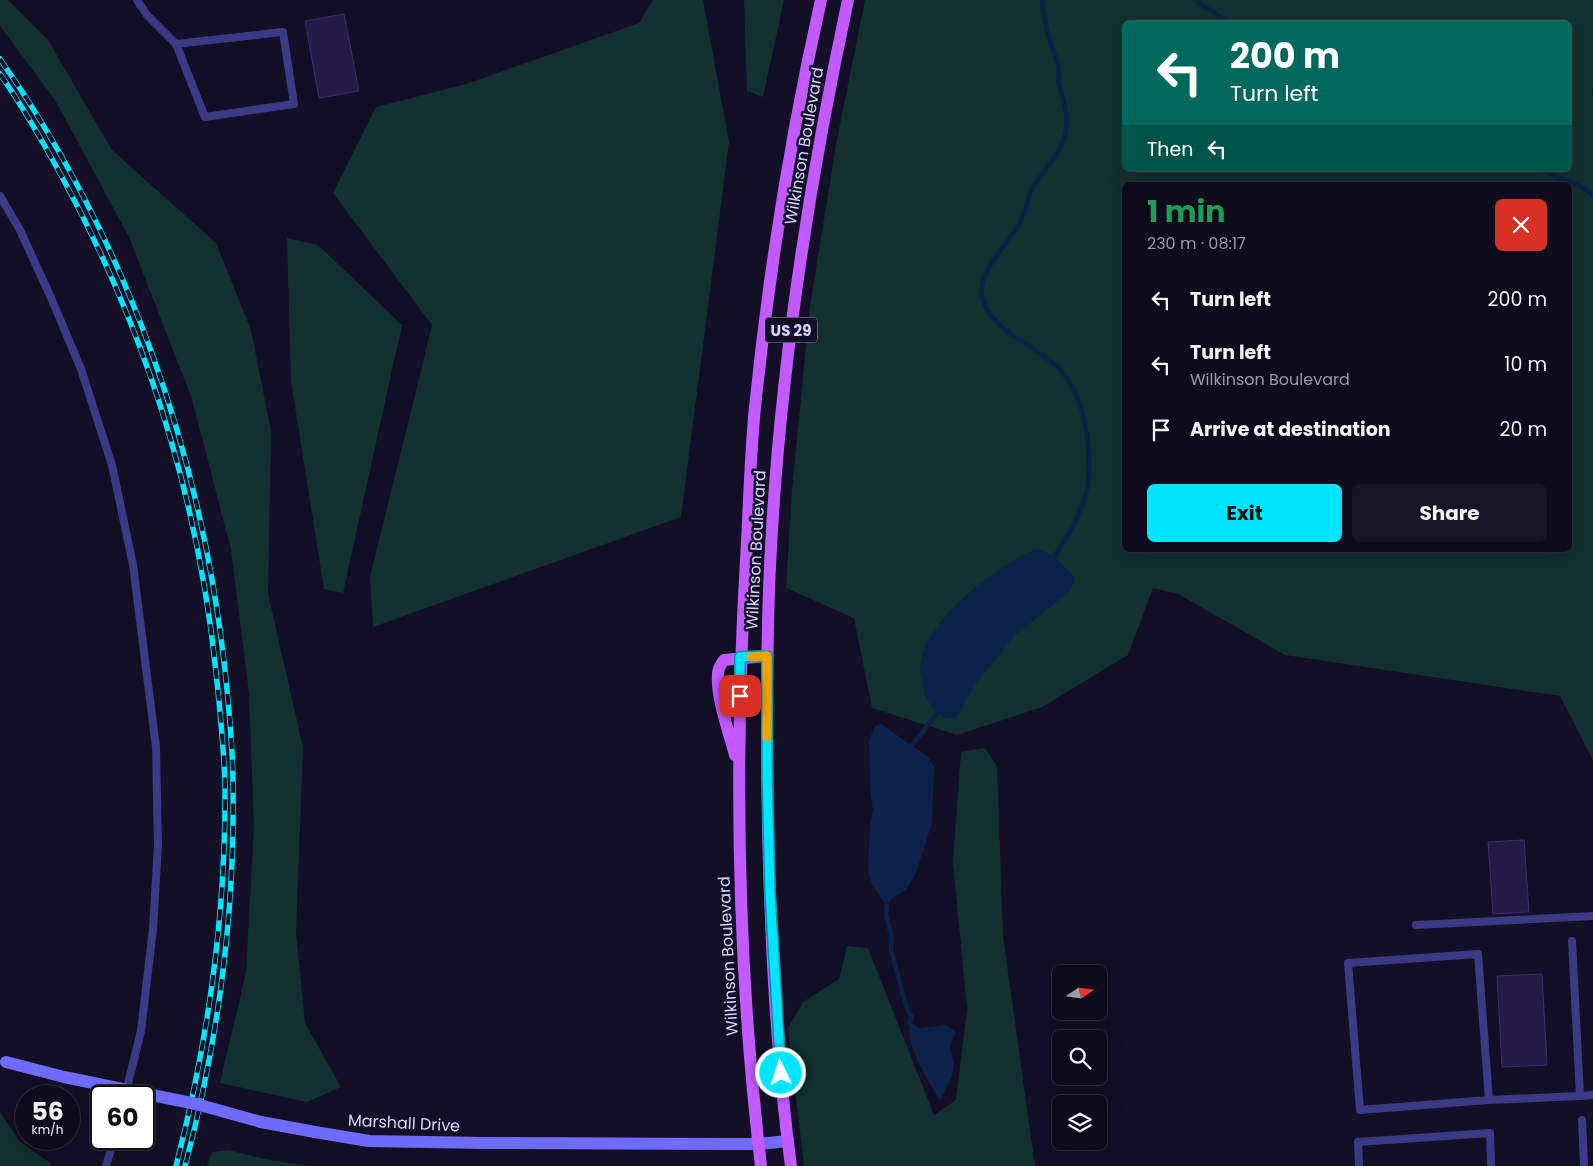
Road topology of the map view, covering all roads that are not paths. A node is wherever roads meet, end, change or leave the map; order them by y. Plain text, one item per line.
1 (137, 0) edge
2 (820, 0) edge
3 (848, 0) edge
4 (176, 44) junction
5 (0, 196) edge
6 (767, 656) junction
7 (740, 657) junction
8 (739, 773) junction
9 (1593, 916) edge
10 (1416, 925) dead end
11 (1572, 941) dead end
12 (3, 1058) edge
13 (128, 1085) edge
14 (1593, 1095) edge
15 (1580, 1096) junction
16 (1489, 1100) junction
17 (1582, 1120) dead end
18 (788, 1141) junction
19 (758, 1144) junction
20 (111, 1150) edge
21 (106, 1166) edge
22 (761, 1166) edge
23 (791, 1166) edge
24 (1359, 1166) edge
25 (1492, 1166) edge
26 (1584, 1166) edge

1 - 4 lane
2 - 7 main road, Wilkinson Boulevard / US 29
3 - 6 main road, Wilkinson Boulevard / US 29
4 - 4 lane
5 - 13 lane
6 - 7 main road
6 - 18 main road, Wilkinson Boulevard / US 29
7 - 8 main road, Wilkinson Boulevard / US 29
7 - 8 main road
8 - 19 main road, Wilkinson Boulevard / US 29
9 - 10 lane
11 - 15 lane
12 - 19 street, Marshall Drive, bridge
14 - 15 lane
15 - 16 lane
16 - 16 lane
17 - 26 lane
18 - 19 street, Marshall Drive
18 - 23 main road, Wilkinson Boulevard / US 29
19 - 22 main road, Wilkinson Boulevard / US 29
20 - 21 lane
24 - 25 lane

